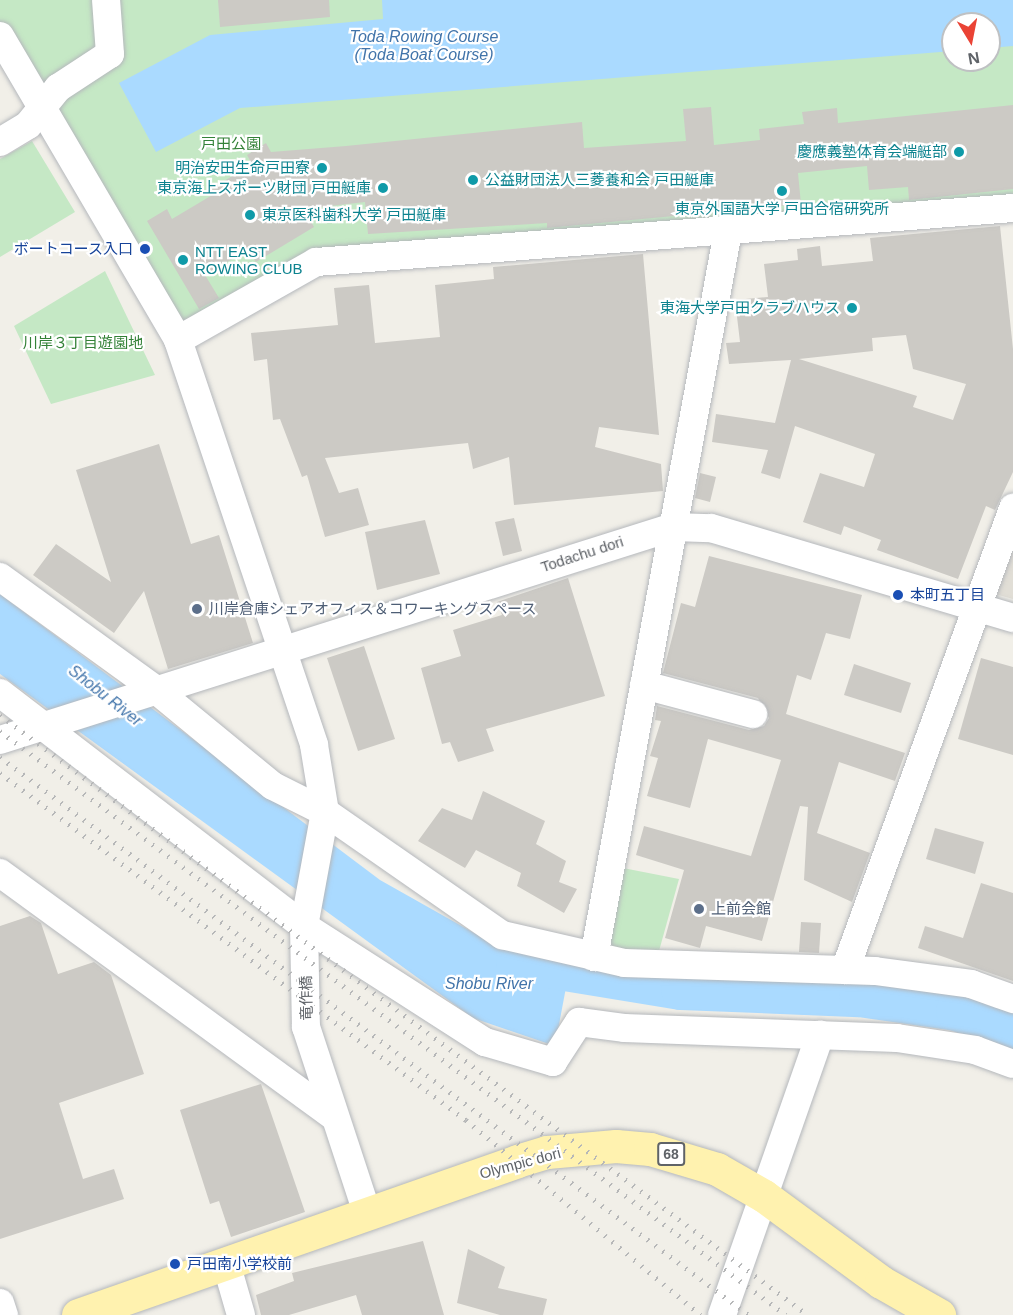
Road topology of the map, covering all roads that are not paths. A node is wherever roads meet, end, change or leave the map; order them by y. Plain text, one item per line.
1 (106, 0) edge
2 (0, 36) edge
3 (43, 107) junction
4 (0, 142) edge
5 (1013, 207) edge
6 (729, 231) junction
7 (178, 340) junction
8 (1013, 508) edge
9 (673, 526) junction
10 (0, 577) edge
11 (977, 607) junction
12 (1013, 618) edge
13 (283, 649) junction
14 (644, 685) junction
15 (156, 691) junction
16 (0, 693) edge
17 (753, 714) dead end
18 (45, 726) junction
19 (0, 740) edge
20 (325, 818) junction
21 (0, 873) edge
22 (305, 923) junction
23 (594, 957) junction
24 (845, 970) junction
25 (1013, 999) edge
26 (820, 1035) junction
27 (1013, 1065) edge
28 (333, 1116) junction
29 (764, 1196) junction
30 (367, 1212) junction
31 (226, 1263) junction
32 (0, 1304) edge
33 (4, 1315) edge
34 (78, 1315) edge
35 (241, 1315) edge
36 (722, 1315) edge
37 (939, 1315) edge

1 - 3 street
2 - 3 street
3 - 4 street
3 - 7 street
5 - 6 street
6 - 7 street
6 - 9 street
7 - 13 street
8 - 11 street
9 - 11 street, Todachu dori
9 - 13 street, Todachu dori
9 - 14 street
10 - 15 street
11 - 12 street, Todachu dori
11 - 24 street
13 - 15 street, Todachu dori
13 - 20 street
14 - 17 street
14 - 23 street
15 - 18 street, Todachu dori
15 - 20 street
16 - 18 street
18 - 19 street
18 - 22 street
20 - 22 street, 竜作橋
20 - 23 street
21 - 28 street
22 - 26 street
22 - 28 street, 竜作橋
23 - 24 street
24 - 25 street
26 - 27 street
26 - 29 street
28 - 30 street, 竜作橋
29 - 30 main road, Olympic dori / 68
29 - 36 street
29 - 37 main road, Olympic dori / 68
30 - 31 main road, Olympic dori / 68
31 - 34 main road, Olympic dori / 68
31 - 35 street
32 - 33 street

